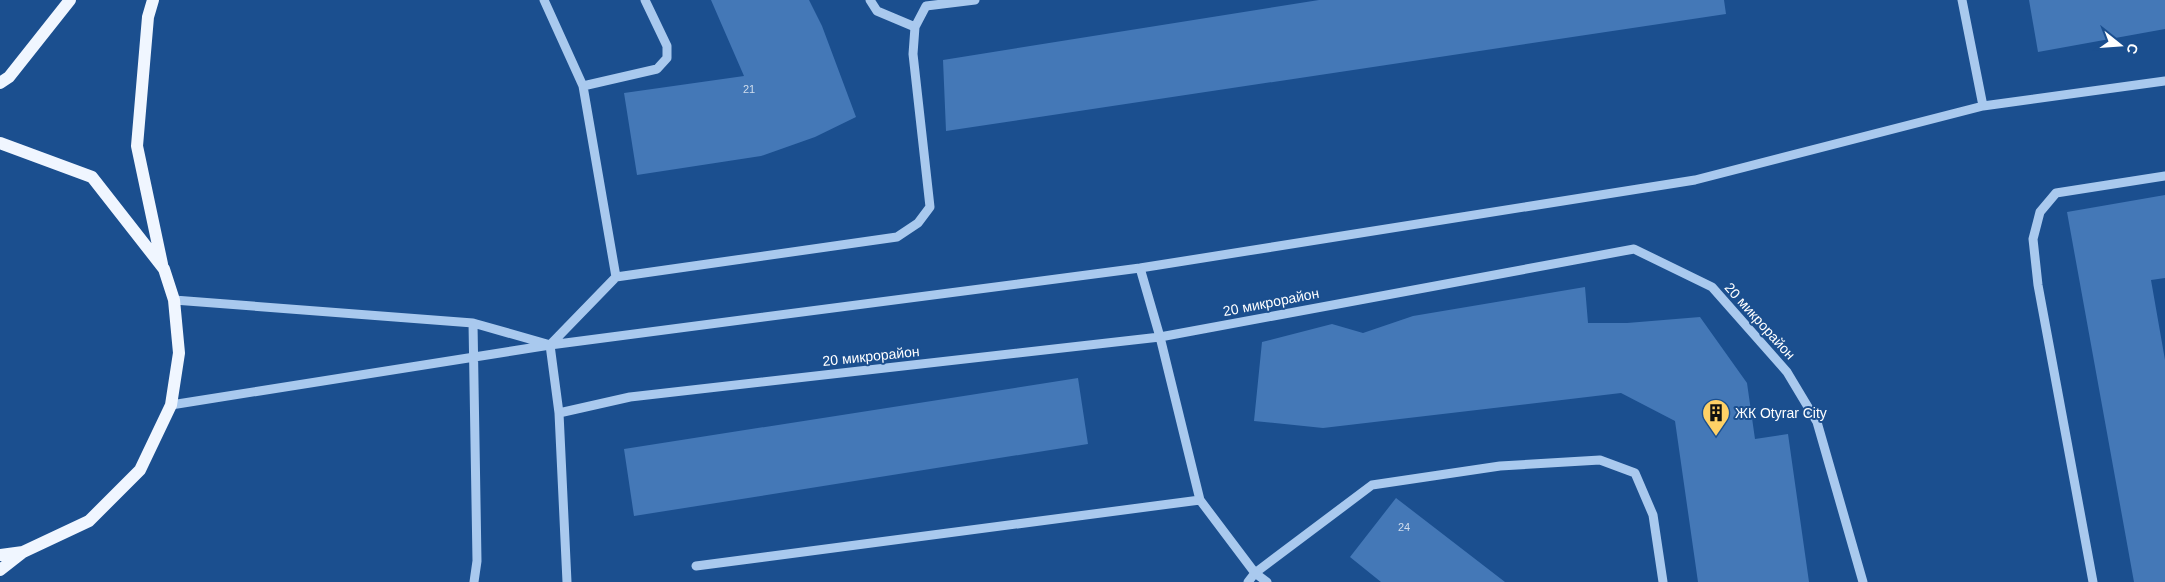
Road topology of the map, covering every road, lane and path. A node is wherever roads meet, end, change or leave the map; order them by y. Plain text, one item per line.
1 (70, 0) edge
2 (153, 0) edge
3 (544, 0) edge
4 (645, 0) edge
5 (870, 0) edge
6 (975, 0) edge
7 (1962, 0) edge
8 (915, 27) junction
9 (2165, 81) edge
10 (0, 83) edge
11 (583, 86) junction
12 (1983, 106) junction
13 (0, 143) edge
14 (2165, 176) edge
15 (164, 268) junction
16 (1140, 268) junction
17 (616, 277) junction
18 (174, 300) junction
19 (473, 323) junction
20 (1160, 337) junction
21 (550, 345) junction
22 (475, 357) junction
23 (171, 405) junction
24 (558, 413) junction
25 (1200, 500) junction
26 (23, 552) junction
27 (0, 555) edge
28 (696, 566) dead end
29 (0, 570) edge
30 (1255, 573) junction
31 (474, 582) edge
32 (568, 582) edge
33 (1248, 582) edge
34 (1267, 582) edge
35 (1663, 582) edge
36 (1863, 582) edge
37 (2093, 582) edge

1 - 10 main road
2 - 15 main road
3 - 11 street
4 - 11 street
5 - 8 street
6 - 8 street
7 - 12 street
8 - 17 street
9 - 12 street
11 - 17 street
12 - 16 street
13 - 15 main road
14 - 37 street
15 - 18 main road
16 - 20 street
16 - 21 street
17 - 21 street
18 - 19 street
18 - 23 main road
19 - 21 street
19 - 22 street
20 - 24 street, 20 микрорайон
20 - 25 street
20 - 36 street, 20 микрорайон
21 - 22 street
21 - 24 street
22 - 23 street
22 - 31 street
23 - 26 main road
24 - 32 street
25 - 28 street
25 - 30 street
26 - 27 main road
26 - 29 main road
30 - 33 street
30 - 34 street
30 - 35 street

